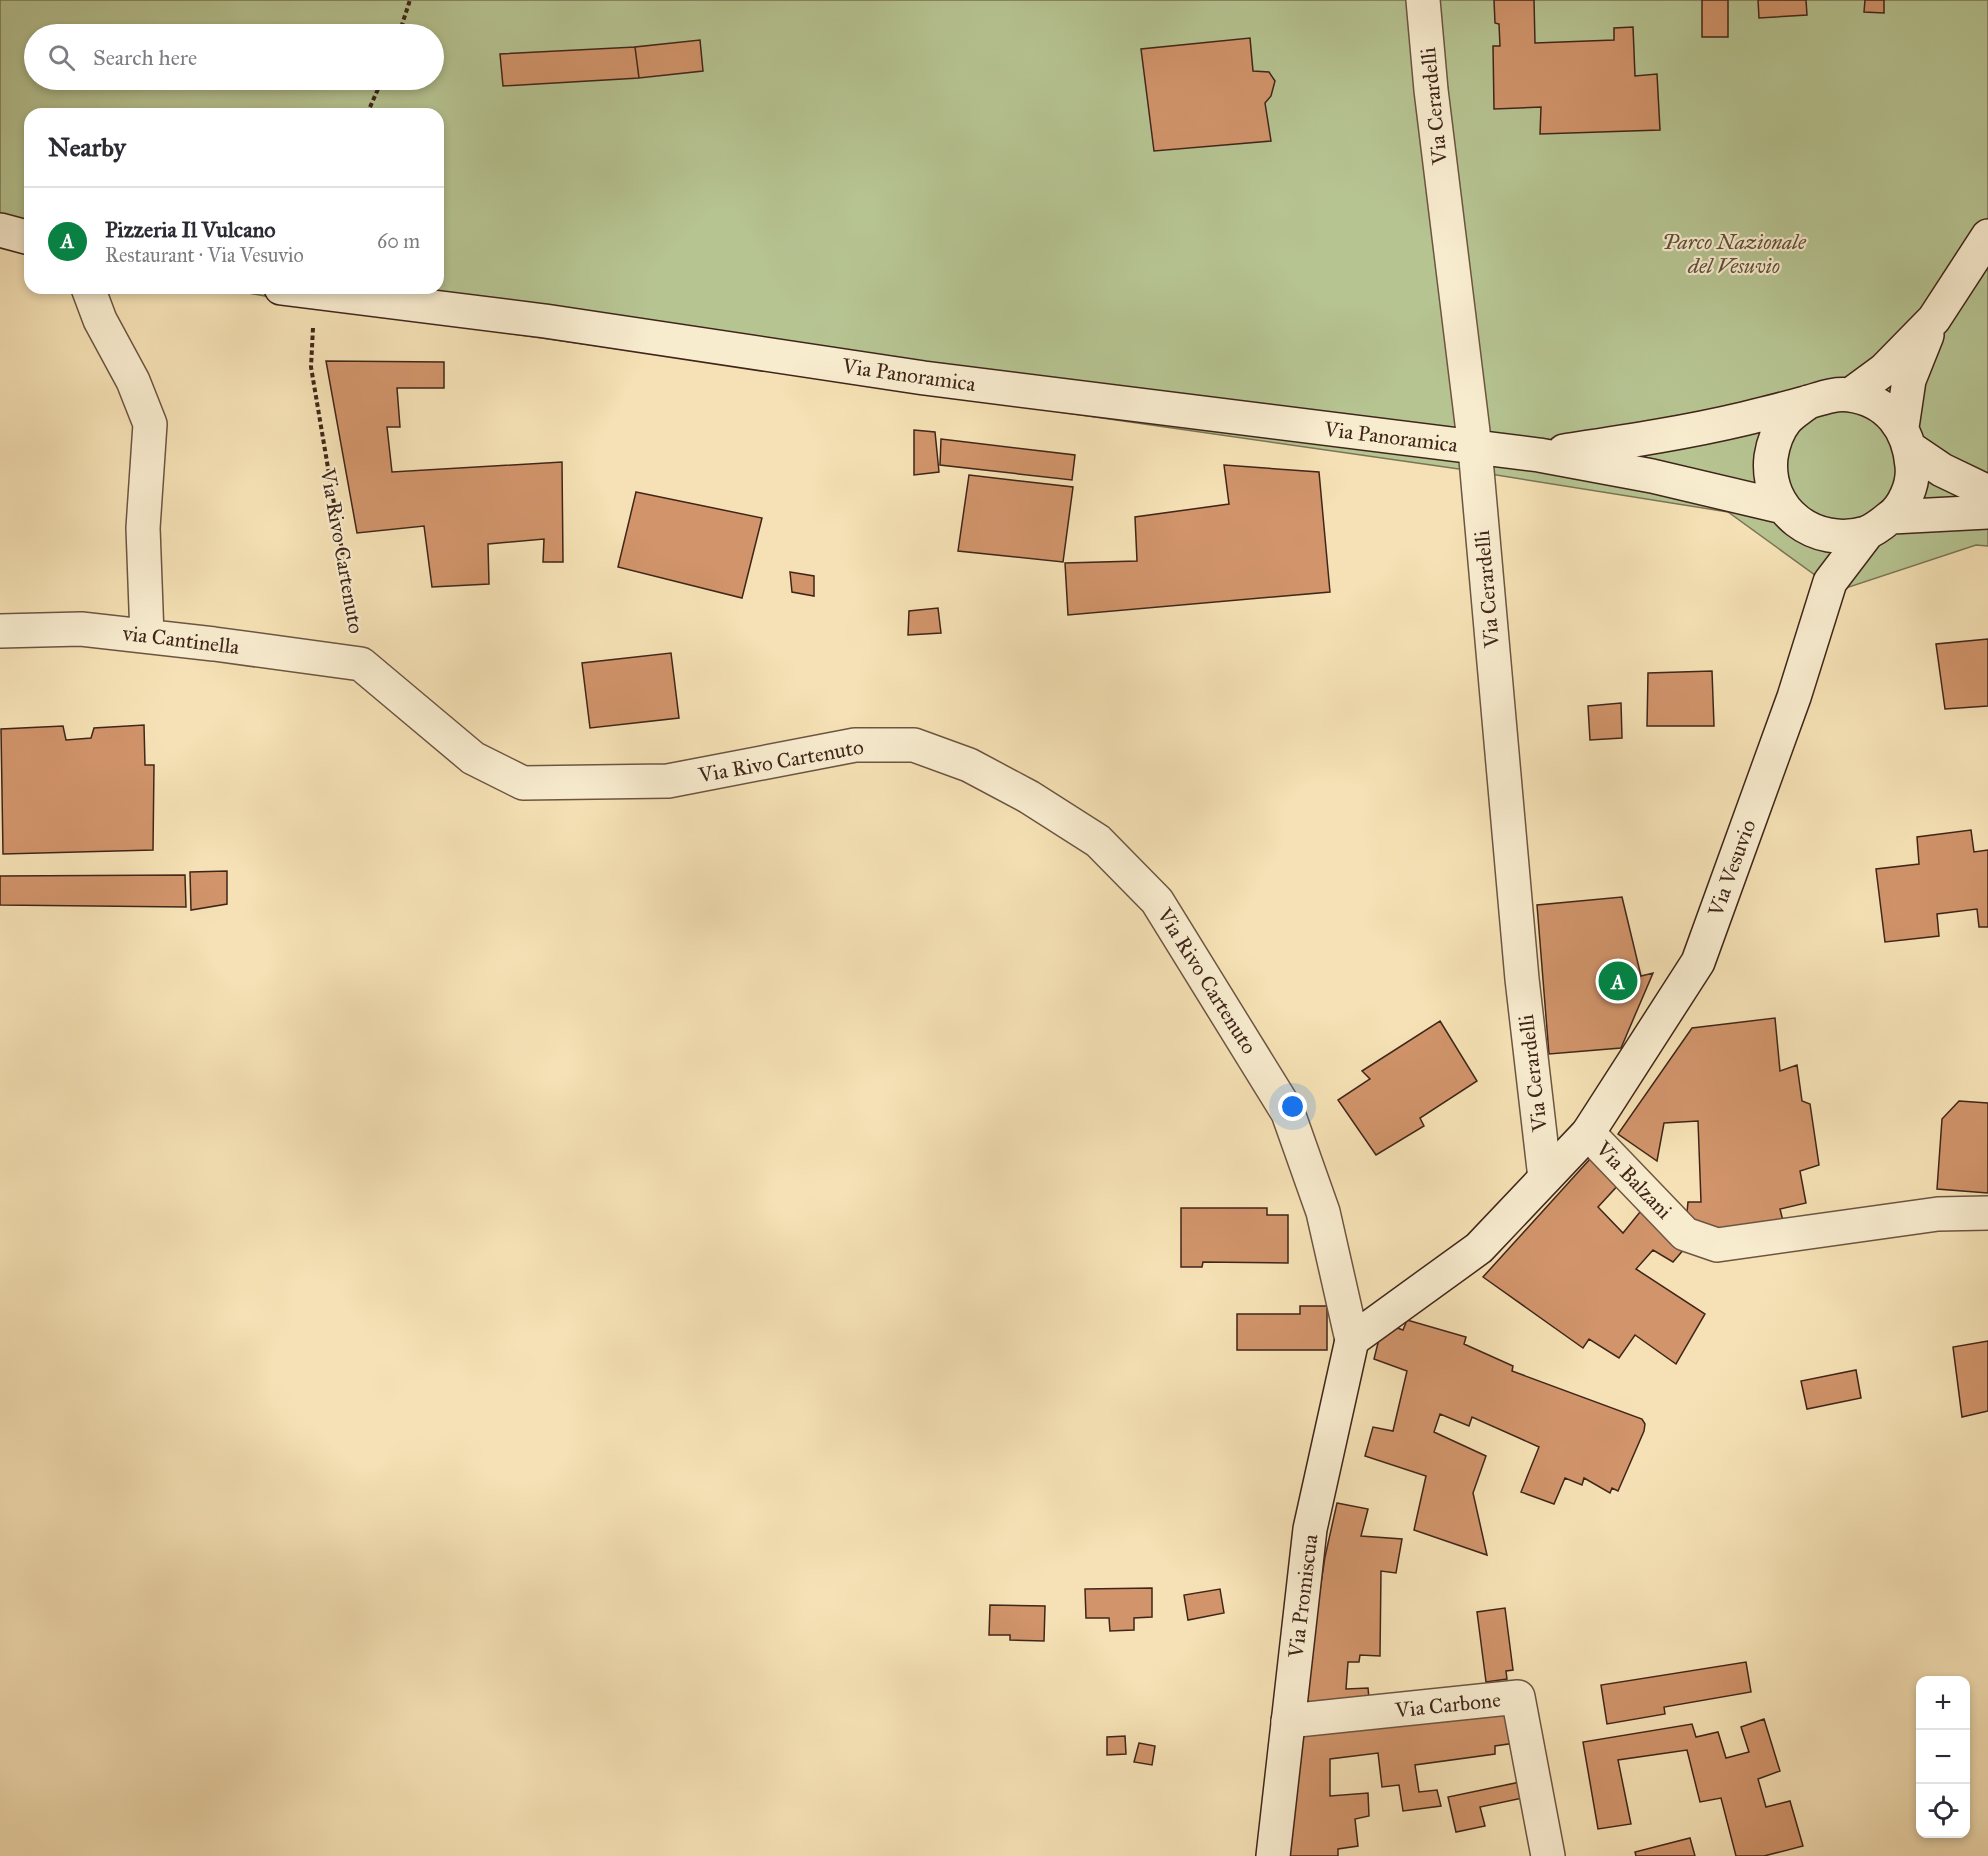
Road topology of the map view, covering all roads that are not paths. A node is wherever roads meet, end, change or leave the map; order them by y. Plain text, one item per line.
1 (1423, 0) edge
2 (0, 231) edge
3 (1988, 236) edge
4 (24, 237) edge
5 (90, 294) edge
6 (329, 294) edge
7 (1934, 319) junction
8 (1850, 395) junction
9 (1808, 402) junction
10 (1906, 438) junction
11 (1474, 448) junction
12 (1539, 455) junction
13 (1988, 492) edge
14 (1783, 507) junction
15 (1988, 512) edge
16 (1880, 525) junction
17 (1818, 533) junction
18 (1830, 582) junction
19 (0, 631) edge
20 (147, 636) junction
21 (361, 664) joint
22 (1588, 1133) junction
23 (1545, 1178) junction
24 (1988, 1213) edge
25 (1352, 1340) junction
26 (1288, 1721) junction
27 (1273, 1856) edge
28 (1548, 1856) edge

1 - 11 street, Via Cerardelli
2 - 4 street
3 - 7 street
5 - 20 street
6 - 11 street, Via Panoramica
7 - 8 street
7 - 10 street
8 - 9 street, Via Panoramica
8 - 10 street, Via Panoramica
9 - 12 street, Via Panoramica
9 - 14 street, Via Panoramica
10 - 13 street, Via Panoramica
10 - 16 street
11 - 12 street, Via Panoramica
11 - 23 street, Via Cerardelli
12 - 14 street, Via Panoramica
14 - 17 street, Via Panoramica
15 - 16 street, Via Panoramica
16 - 17 street, Via Panoramica
16 - 18 street, Via Vesuvio
17 - 18 street
18 - 22 street, Via Vesuvio
19 - 20 street, via Cantinella
20 - 21 street, via Cantinella
21 - 25 street, Via Rivo Cartenuto
22 - 23 street, Via Balzani
22 - 24 street, Via Balzani
23 - 25 street, Via Balzani
25 - 26 street, Via Promiscua
26 - 27 street, Via Promiscua
26 - 28 street, Via Carbone

